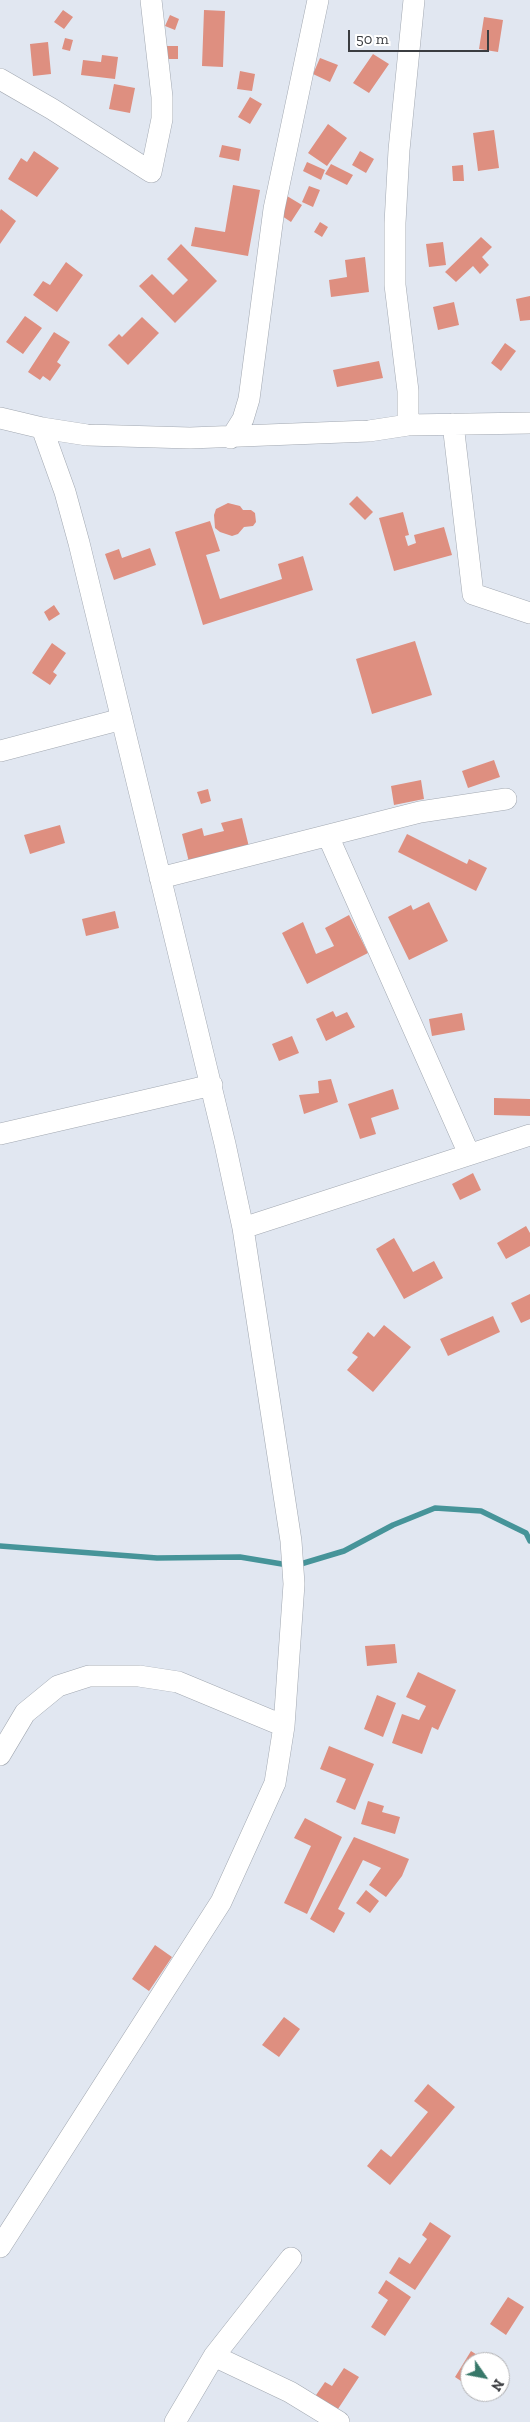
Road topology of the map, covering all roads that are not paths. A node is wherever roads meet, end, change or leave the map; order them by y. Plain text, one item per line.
1 (151, 0) edge
2 (318, 0) edge
3 (414, 0) edge
4 (0, 79) edge
5 (0, 418) edge
6 (530, 423) edge
7 (453, 424) junction
8 (408, 426) junction
9 (42, 428) junction
10 (231, 438) junction
11 (530, 613) edge
12 (122, 719) junction
13 (0, 751) edge
14 (506, 799) dead end
15 (328, 836) junction
16 (160, 878) junction
17 (212, 1086) junction
18 (0, 1134) edge
19 (530, 1135) edge
20 (469, 1154) junction
21 (243, 1228) junction
22 (284, 1726) junction
23 (0, 1754) edge
24 (0, 2247) edge
25 (292, 2258) dead end
26 (214, 2356) junction
27 (175, 2422) edge
28 (339, 2422) edge

1 - 4 street
2 - 10 street
3 - 8 street
5 - 9 street
6 - 7 street
7 - 8 street
7 - 11 street
8 - 10 street
9 - 10 street
9 - 12 street
12 - 13 street
12 - 16 street
14 - 15 street
15 - 16 street
15 - 20 street
16 - 17 street
17 - 18 street
17 - 21 street
19 - 20 street
20 - 21 street
21 - 22 street
22 - 23 street
22 - 24 street
25 - 26 street
26 - 27 street
26 - 28 street

